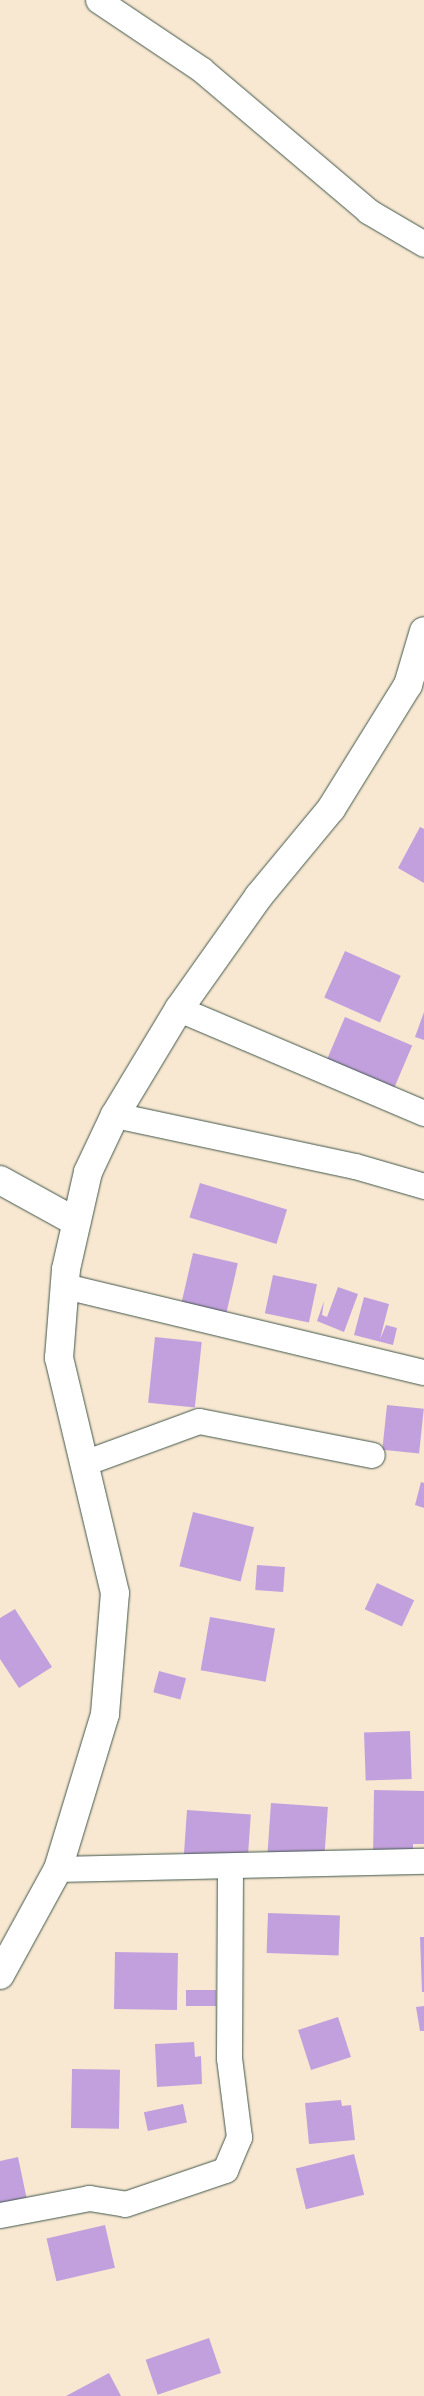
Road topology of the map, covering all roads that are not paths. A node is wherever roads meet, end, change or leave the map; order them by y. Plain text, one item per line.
1 (98, 0) edge
2 (424, 244) edge
3 (423, 636) edge
4 (179, 1009) junction
5 (424, 1112) edge
6 (115, 1115) junction
7 (0, 1180) edge
8 (424, 1186) edge
9 (76, 1222) junction
10 (65, 1286) junction
11 (424, 1372) edge
12 (372, 1455) dead end
13 (84, 1463) junction
14 (424, 1861) edge
15 (230, 1866) junction
16 (58, 1869) junction
17 (0, 1975) edge
18 (0, 2215) edge

1 - 2 street
3 - 4 street
4 - 5 street
4 - 6 street
6 - 8 street
6 - 9 street
7 - 9 street
9 - 10 street
10 - 11 street
10 - 13 street
12 - 13 street
13 - 16 street
14 - 15 street
15 - 16 street
15 - 18 street
16 - 17 street

